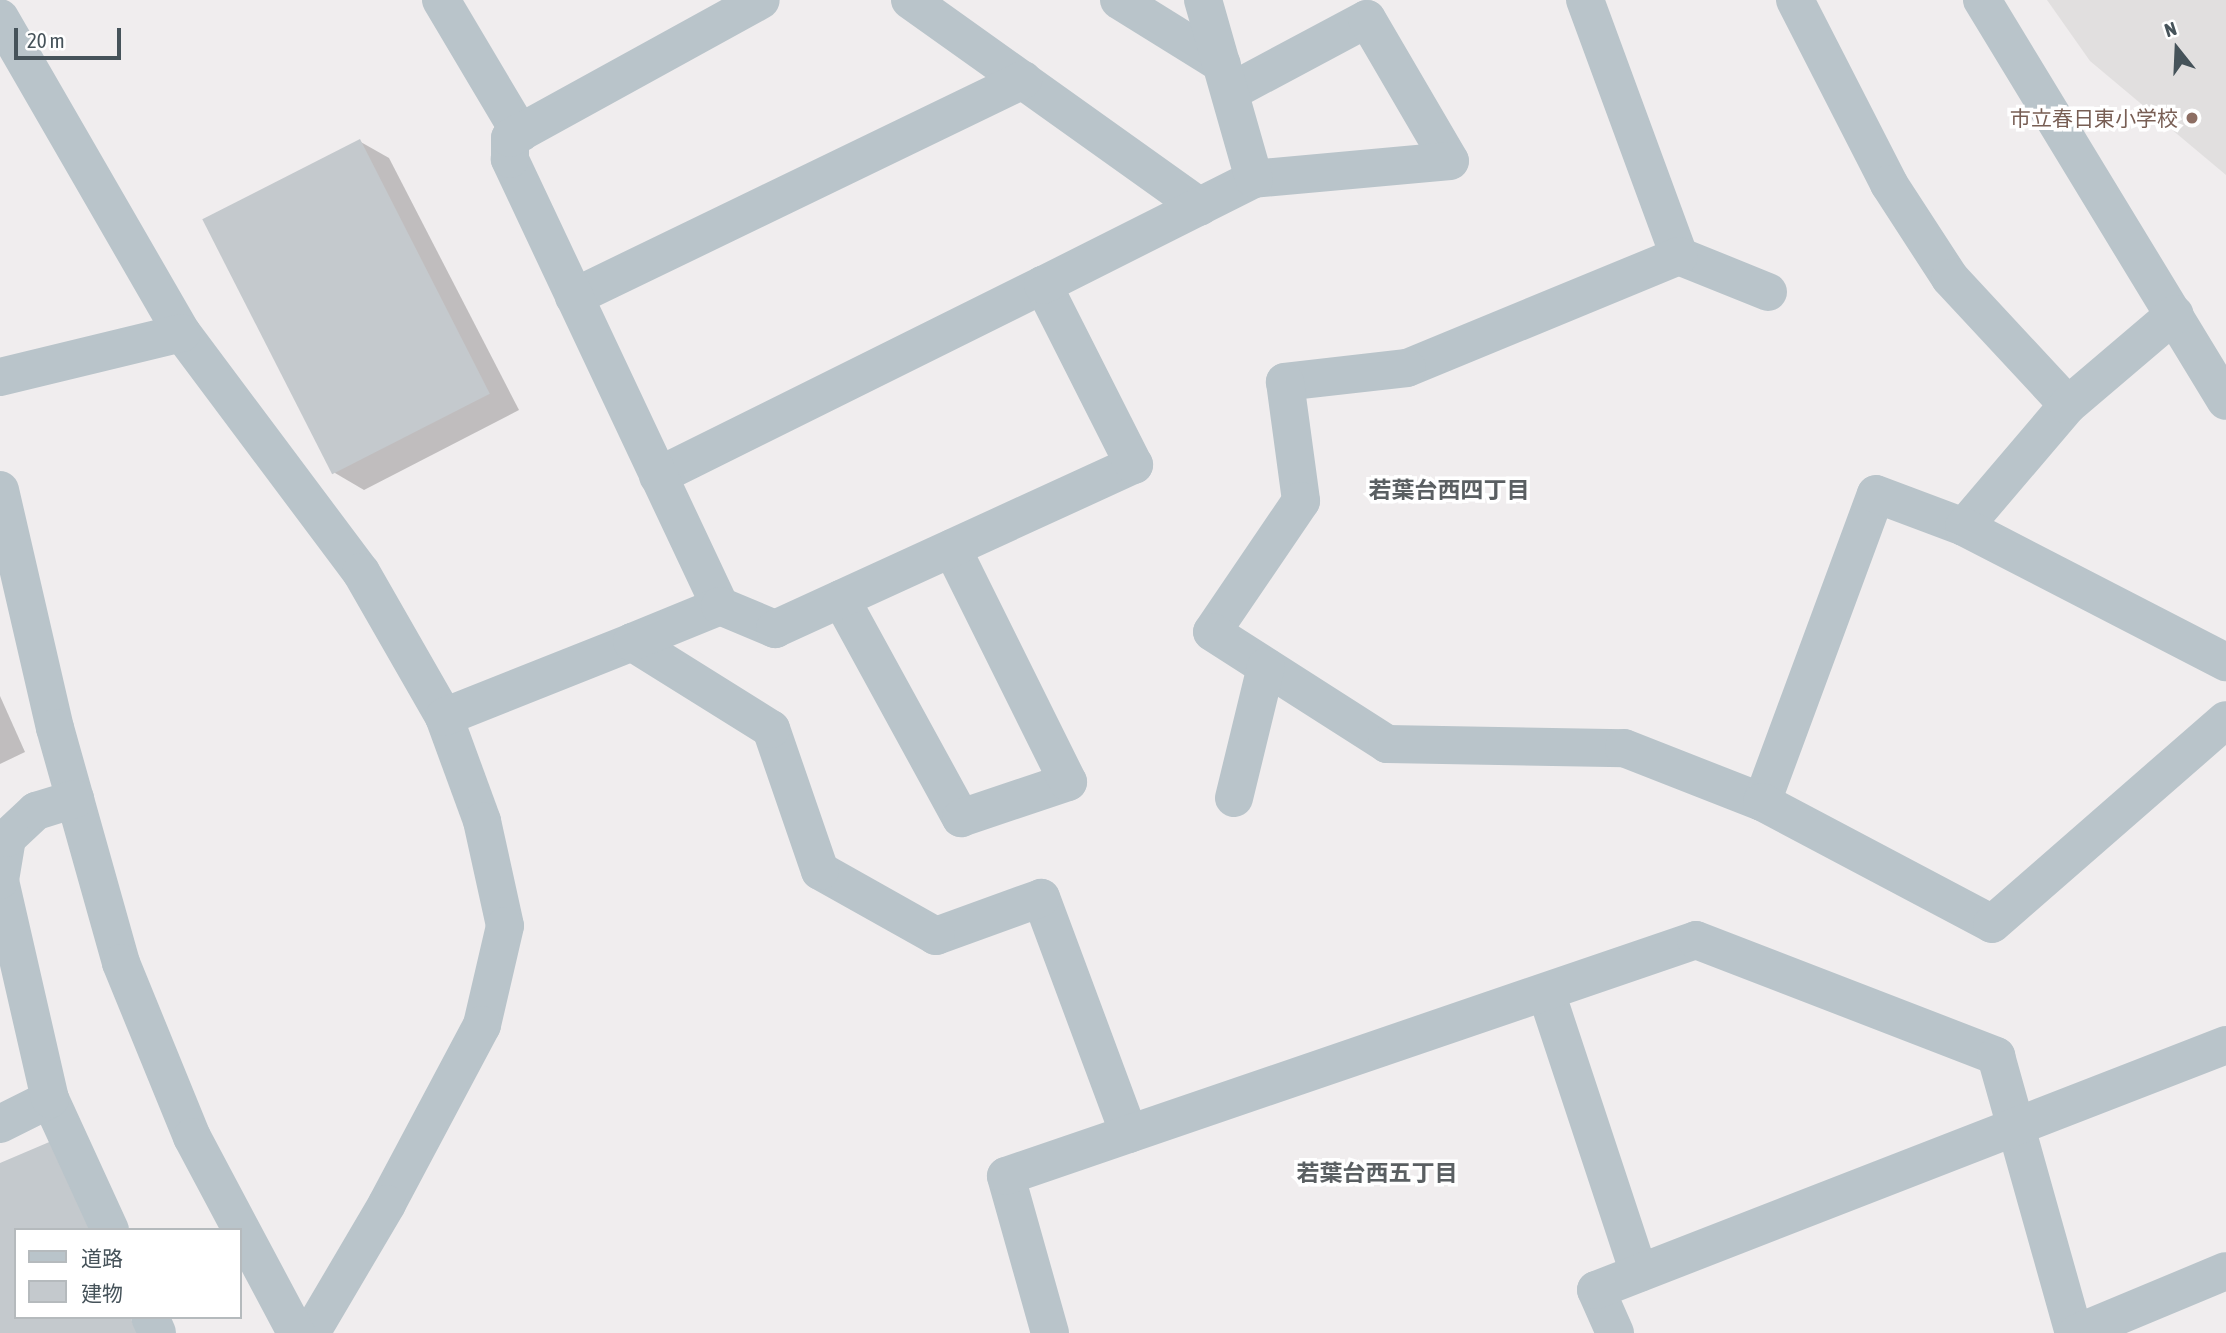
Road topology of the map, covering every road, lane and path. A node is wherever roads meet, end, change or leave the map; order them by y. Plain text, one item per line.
1 (441, 0) edge
2 (761, 0) edge
3 (910, 0) edge
4 (1119, 0) edge
5 (1203, 0) edge
6 (1585, 0) edge
7 (1795, 0) edge
8 (1982, 0) edge
9 (0, 18) edge
10 (1226, 78) junction
11 (1023, 80) junction
12 (520, 133) junction
13 (1254, 179) junction
14 (1200, 207) junction
15 (1679, 256) junction
16 (1043, 285) junction
17 (1768, 292) dead end
18 (574, 298) junction
19 (2175, 314) junction
20 (182, 333) junction
21 (0, 377) edge
22 (2226, 401) edge
23 (2068, 405) junction
24 (658, 477) junction
25 (0, 490) edge
26 (1964, 527) junction
27 (952, 548) junction
28 (841, 599) junction
29 (720, 606) junction
30 (632, 642) junction
31 (2226, 662) edge
32 (1266, 667) junction
33 (443, 717) junction
34 (2226, 720) edge
35 (1234, 798) dead end
36 (75, 799) junction
37 (1762, 802) junction
38 (18, 814) edge
39 (1546, 992) junction
40 (2226, 1045) edge
41 (50, 1098) junction
42 (0, 1124) edge
43 (2016, 1128) junction
44 (1129, 1134) junction
45 (109, 1228) edge
46 (240, 1228) edge
47 (242, 1231) edge
48 (2226, 1272) edge
49 (1639, 1273) junction
50 (296, 1333) edge
51 (311, 1333) edge
52 (1050, 1333) edge
53 (1615, 1333) edge
54 (2076, 1333) edge

1 - 12 street
2 - 12 street
3 - 11 street
4 - 10 street
5 - 10 street
6 - 15 street
7 - 23 street
8 - 19 street
9 - 20 street
10 - 13 street
10 - 13 street
11 - 14 street
11 - 18 street
12 - 18 street
13 - 14 street
14 - 16 street
15 - 17 street
15 - 32 street
16 - 24 street
16 - 27 street
18 - 24 street
19 - 22 street
19 - 23 street
20 - 21 street
20 - 33 street
23 - 26 street
24 - 29 street
25 - 36 street
26 - 31 street
26 - 37 street
27 - 28 street
27 - 28 street
28 - 29 street
29 - 30 street
30 - 33 street
30 - 44 street
32 - 35 street
32 - 37 street
33 - 51 street
34 - 37 street
36 - 38 street
36 - 46 street
38 - 41 street
39 - 43 street
39 - 44 street
39 - 49 street
40 - 43 street
41 - 42 street
41 - 45 street
43 - 49 street
43 - 54 street
44 - 52 street
47 - 50 street
48 - 54 street
49 - 53 street

